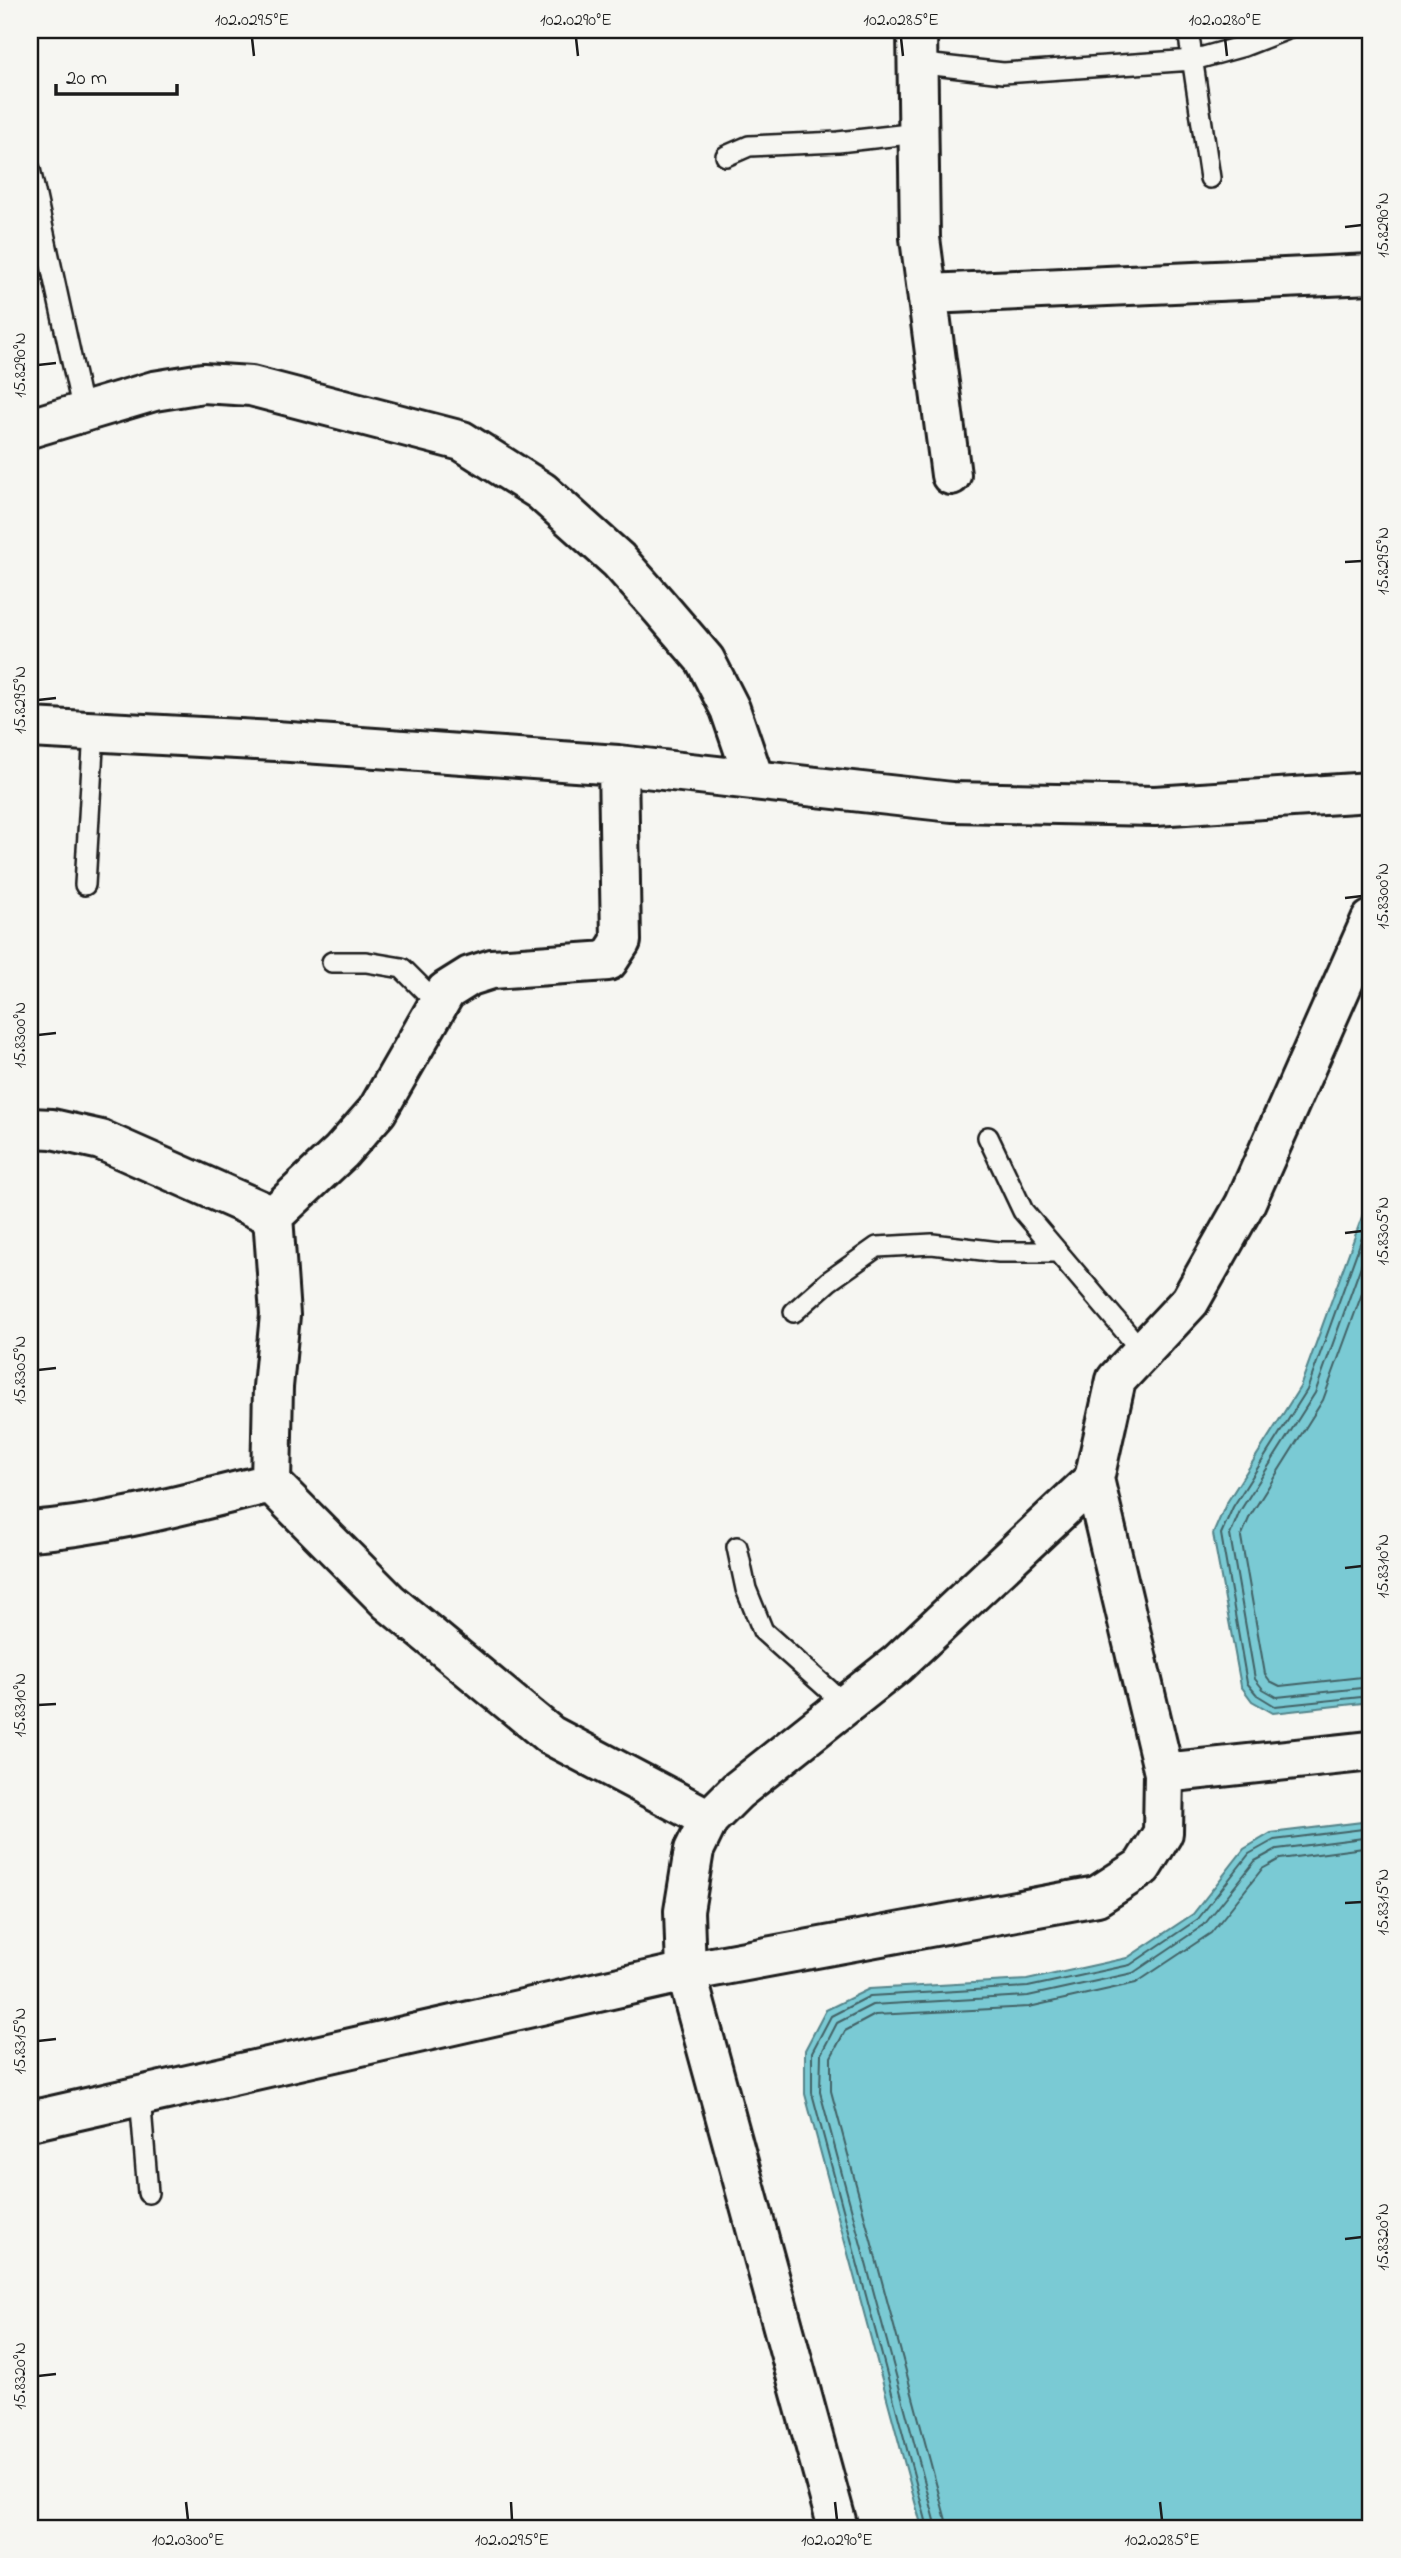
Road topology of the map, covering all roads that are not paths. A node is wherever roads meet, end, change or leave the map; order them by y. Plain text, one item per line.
1 (1188, 30) edge
2 (1285, 30) edge
3 (916, 46) edge
4 (1193, 60) junction
5 (918, 133) junction
6 (726, 156) dead end
7 (30, 169) edge
8 (1210, 178) dead end
9 (1371, 274) edge
10 (929, 294) junction
11 (83, 412) junction
12 (30, 428) edge
13 (951, 475) dead end
14 (30, 728) edge
15 (94, 732) junction
16 (618, 765) junction
17 (754, 779) junction
18 (1371, 792) edge
19 (85, 885) dead end
20 (1371, 920) edge
21 (332, 962) dead end
22 (438, 1004) junction
23 (30, 1128) edge
24 (988, 1137) dead end
25 (273, 1216) junction
26 (1058, 1252) junction
27 (794, 1312) dead end
28 (1142, 1352) junction
29 (1094, 1479) junction
30 (271, 1483) junction
31 (30, 1531) edge
32 (737, 1547) dead end
33 (847, 1706) junction
34 (1371, 1751) edge
35 (1164, 1773) junction
36 (709, 1819) junction
37 (686, 1972) junction
38 (140, 2096) junction
39 (30, 2122) edge
40 (149, 2193) dead end
41 (838, 2528) edge

1 - 4 lane
2 - 4 lane
3 - 4 lane
3 - 5 street
4 - 8 lane
5 - 6 lane
5 - 10 street
7 - 11 lane
9 - 10 street
10 - 13 street
11 - 12 street
11 - 17 street
14 - 15 street
15 - 16 street
15 - 19 lane
16 - 17 street
16 - 22 street
17 - 18 street
20 - 28 street
21 - 22 lane
22 - 25 street
23 - 25 street
24 - 26 lane
25 - 30 street
26 - 27 lane
26 - 28 lane
28 - 29 street
29 - 33 street
29 - 35 street
30 - 31 street
30 - 36 street
32 - 33 lane
33 - 36 street
34 - 35 street
35 - 37 street
36 - 37 street
37 - 38 street
37 - 41 street
38 - 39 street
38 - 40 lane

